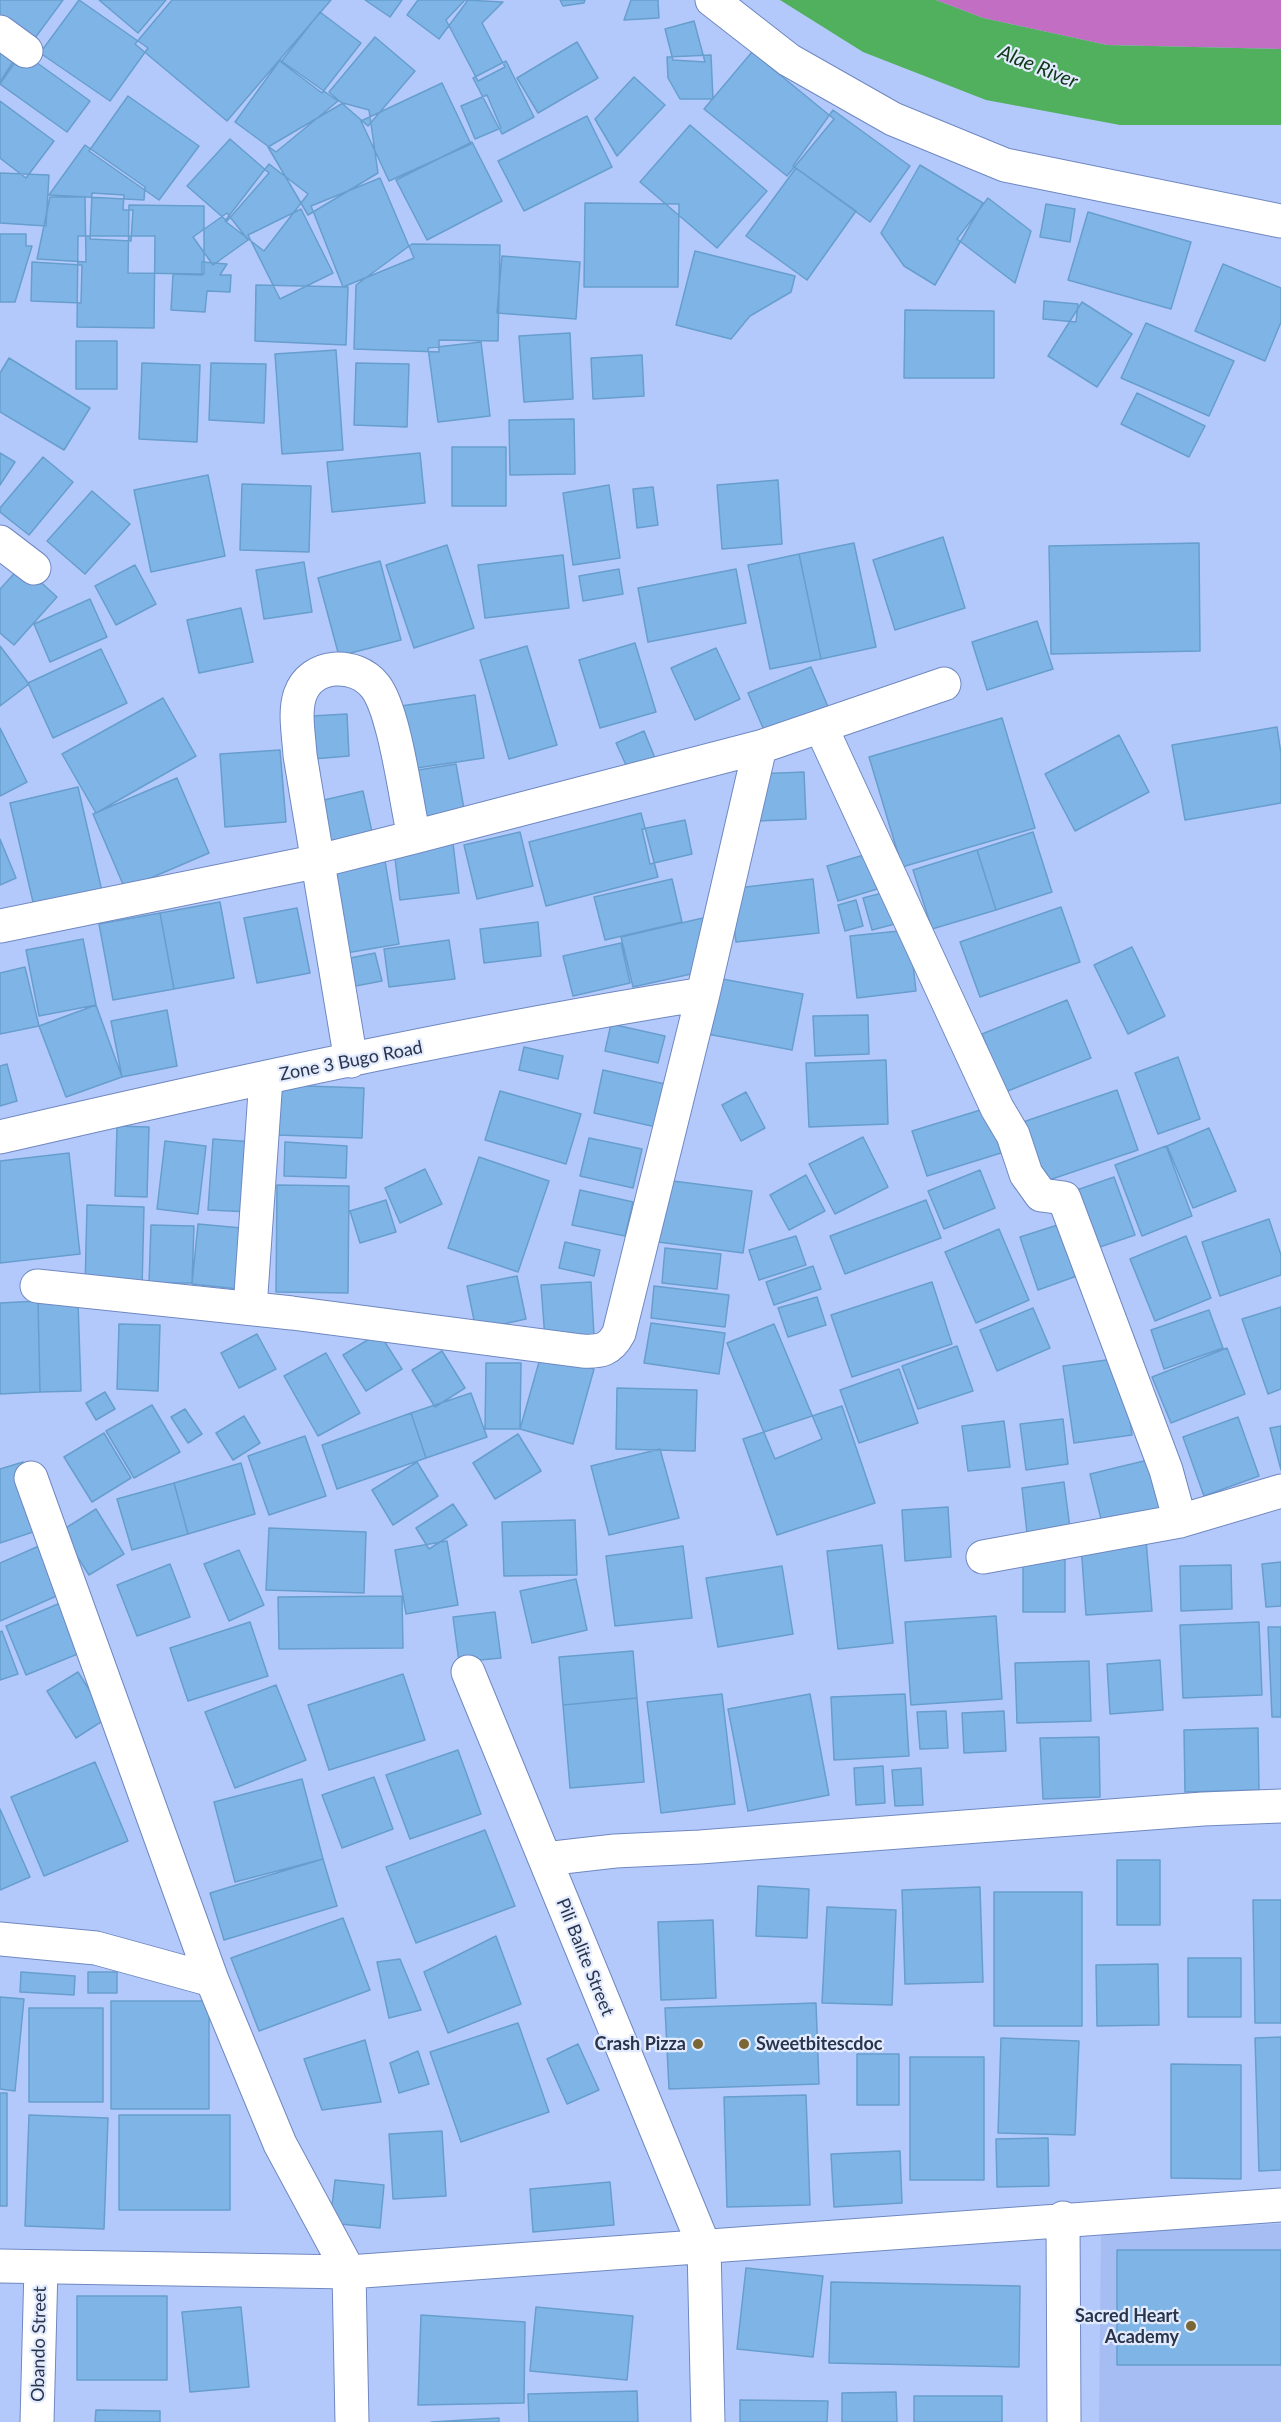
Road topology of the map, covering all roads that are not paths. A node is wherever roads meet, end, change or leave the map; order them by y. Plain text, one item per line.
1 (712, 0) edge
2 (0, 32) edge
3 (26, 51) dead end
4 (1281, 220) edge
5 (0, 542) edge
6 (34, 568) dead end
7 (944, 684) dead end
8 (821, 727) junction
9 (760, 747) junction
10 (414, 837) junction
11 (318, 861) junction
12 (0, 926) edge
13 (703, 994) junction
14 (351, 1061) junction
15 (266, 1078) junction
16 (0, 1137) edge
17 (37, 1286) dead end
18 (250, 1308) junction
19 (31, 1478) dead end
20 (1281, 1491) edge
21 (1180, 1521) junction
22 (983, 1557) dead end
23 (468, 1672) dead end
24 (1281, 1806) edge
25 (545, 1859) junction
26 (0, 1939) edge
27 (212, 1980) junction
28 (1281, 2205) edge
29 (1063, 2218) junction
30 (704, 2246) junction
31 (0, 2266) edge
32 (41, 2267) junction
33 (349, 2271) junction
34 (37, 2422) edge
35 (352, 2422) edge
36 (708, 2422) edge
37 (1064, 2422) edge

1 - 4 street
2 - 3 street
5 - 6 street
7 - 8 street
8 - 9 street
8 - 21 street
9 - 10 street
9 - 13 street
10 - 11 street
10 - 11 street
11 - 12 street
11 - 14 street
13 - 14 street, Zone 3 Bugo Road
13 - 18 street
14 - 15 street, Zone 3 Bugo Road
15 - 16 street, Zone 3 Bugo Road
15 - 18 street
17 - 18 street
19 - 27 street
20 - 21 street
21 - 22 street
23 - 25 street, Pili Balite Street
24 - 25 street
25 - 30 street, Pili Balite Street
26 - 27 street
27 - 33 street
28 - 29 street
29 - 30 street
29 - 37 street
30 - 33 street
30 - 36 street, Pili Balite Street
31 - 32 street
32 - 33 street
32 - 34 street, Obando Street
33 - 35 street

